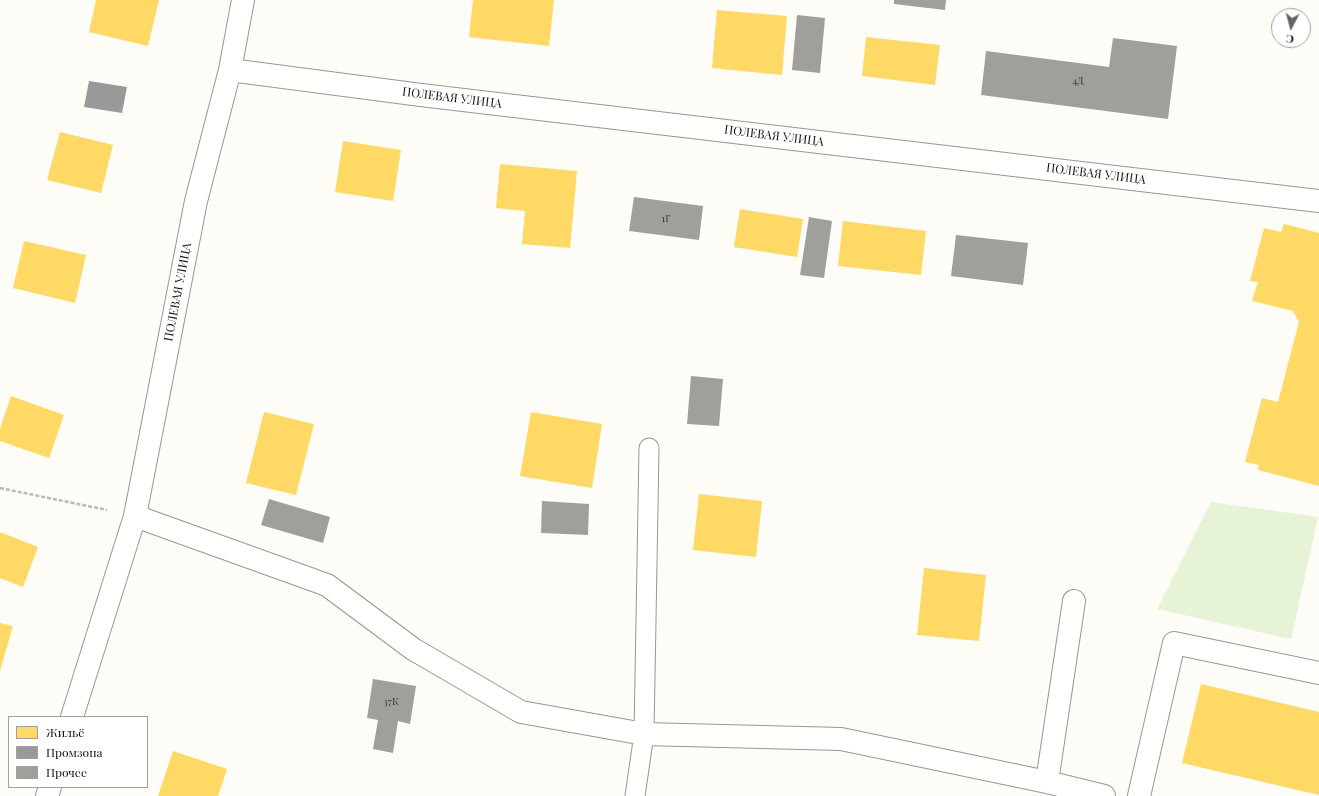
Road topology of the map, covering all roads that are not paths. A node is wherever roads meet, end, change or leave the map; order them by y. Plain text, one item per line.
1 (243, 0) edge
2 (230, 70) junction
3 (1319, 201) edge
4 (649, 448) dead end
5 (135, 516) junction
6 (1074, 601) dead end
7 (1319, 673) edge
8 (72, 716) edge
9 (644, 734) junction
10 (1047, 782) junction
11 (635, 796) edge
12 (1104, 796) edge
13 (1139, 796) edge

1 - 2 street, ПОЛЕВАЯ УЛИЦА
2 - 3 street, ПОЛЕВАЯ УЛИЦА
2 - 5 street, ПОЛЕВАЯ УЛИЦА
4 - 9 lane
5 - 8 street, ПОЛЕВАЯ УЛИЦА
5 - 9 street
6 - 10 street
7 - 13 street
9 - 10 street
9 - 11 lane
10 - 12 street

